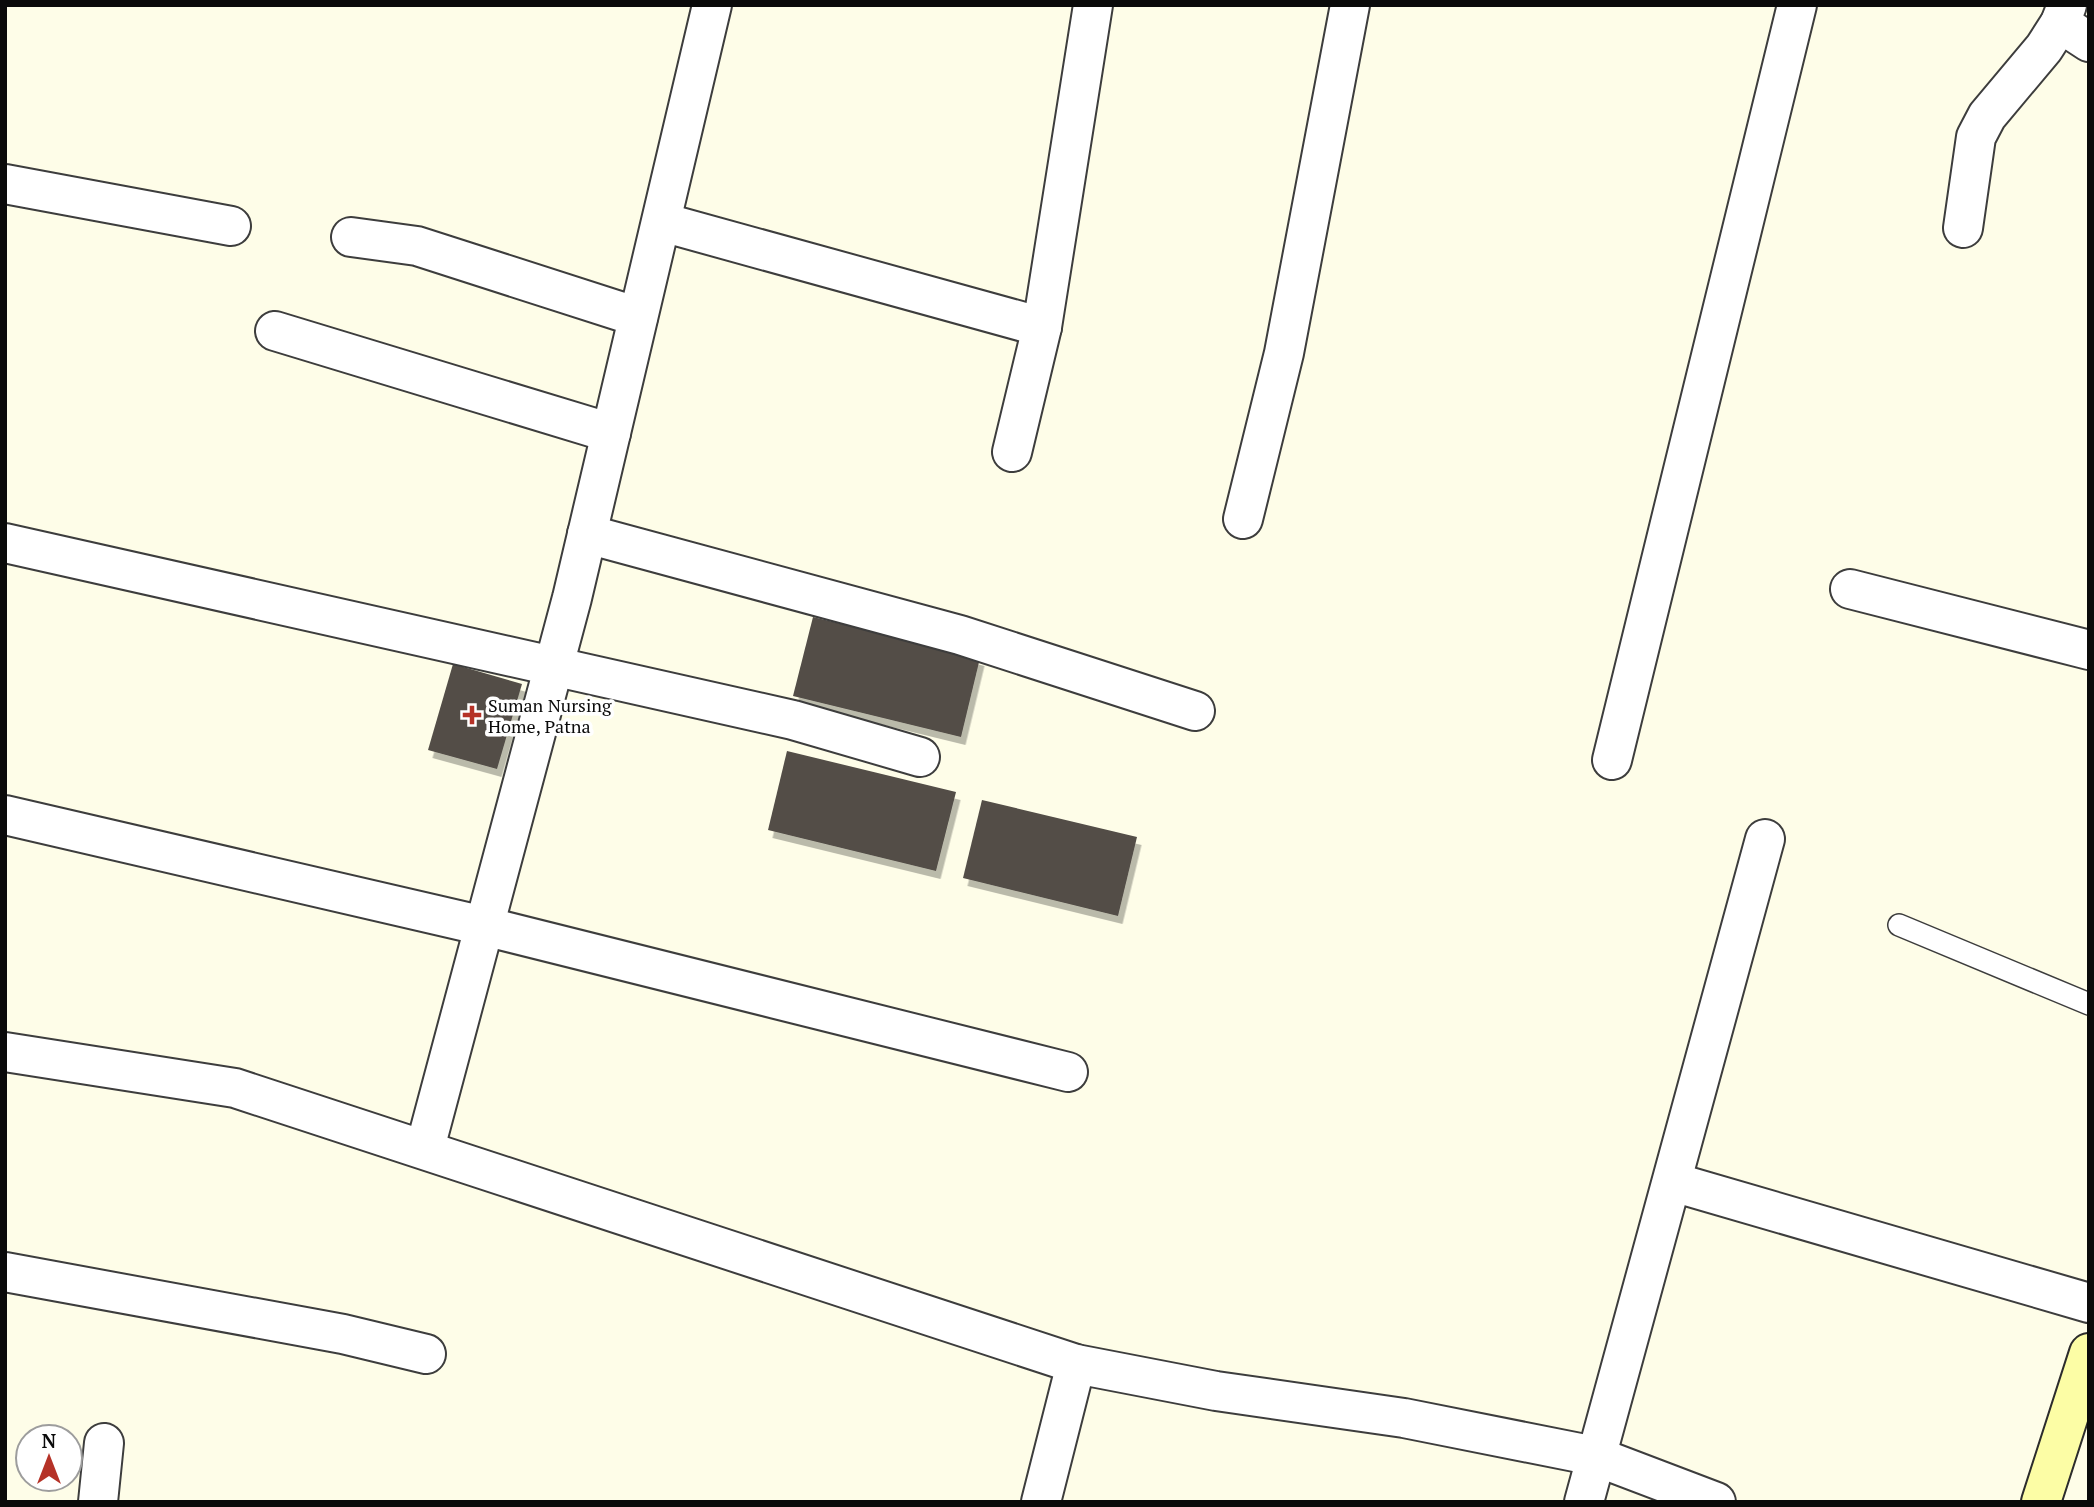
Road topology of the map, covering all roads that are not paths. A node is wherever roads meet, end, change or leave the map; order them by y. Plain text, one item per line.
1 (712, 5) edge
2 (1093, 5) edge
3 (1350, 5) edge
4 (1797, 5) edge
5 (2072, 23) edge
6 (5, 184) edge
7 (662, 222) junction
8 (231, 226) dead end
9 (1963, 228) dead end
10 (351, 237) dead end
11 (638, 317) junction
12 (1042, 327) junction
13 (275, 331) dead end
14 (611, 433) junction
15 (1012, 452) dead end
16 (1243, 519) dead end
17 (587, 534) junction
18 (5, 543) edge
19 (1850, 589) dead end
20 (2089, 650) edge
21 (554, 665) junction
22 (1195, 711) dead end
23 (920, 757) dead end
24 (1612, 760) dead end
25 (5, 815) edge
26 (1765, 839) dead end
27 (1899, 925) dead end
28 (484, 926) junction
29 (2089, 1004) edge
30 (5, 1052) edge
31 (1068, 1072) dead end
32 (425, 1149) junction
33 (1672, 1182) junction
34 (5, 1272) edge
35 (2089, 1303) edge
36 (2089, 1353) edge
37 (426, 1354) dead end
38 (1076, 1364) junction
39 (104, 1443) dead end
40 (1595, 1456) junction
41 (98, 1502) edge
42 (1041, 1502) edge
43 (1584, 1502) edge
44 (1716, 1502) edge
45 (2042, 1502) edge

1 - 7 street
2 - 12 street
3 - 16 street
4 - 24 street
5 - 9 street
6 - 8 street
7 - 11 street
7 - 12 street
10 - 11 street
11 - 14 street
12 - 15 street
13 - 14 street
14 - 17 street
17 - 21 street
17 - 22 street
18 - 21 street
19 - 20 street
21 - 23 street
21 - 28 street
25 - 28 street
26 - 33 street
27 - 29 lane
28 - 31 street
28 - 32 street
30 - 32 street
32 - 38 street
33 - 35 street
33 - 40 street
34 - 37 street
36 - 45 street
38 - 40 street
38 - 42 street
39 - 41 street
40 - 43 street
40 - 44 street

